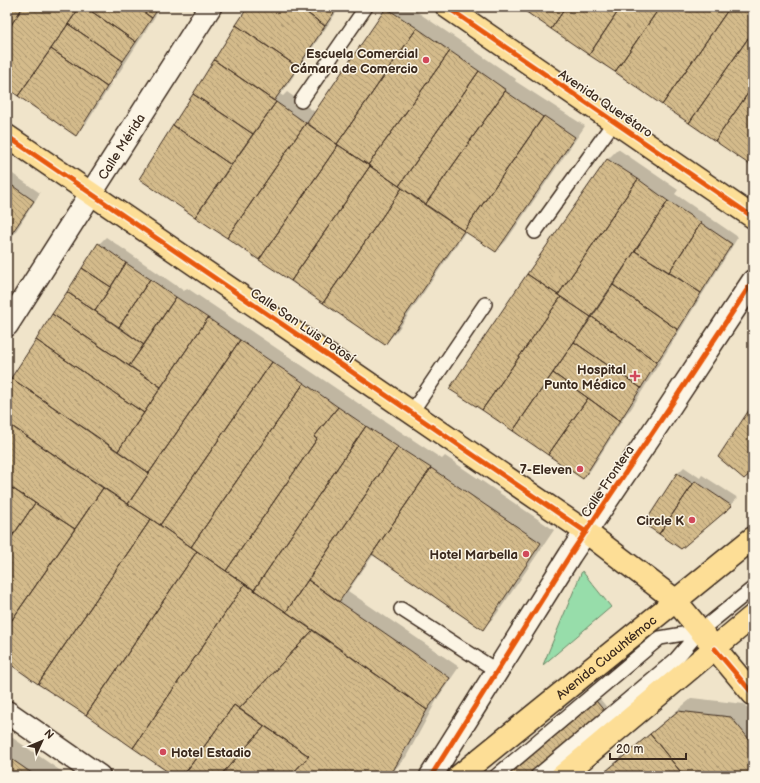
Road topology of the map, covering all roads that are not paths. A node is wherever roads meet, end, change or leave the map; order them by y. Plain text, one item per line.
1 (210, 7) edge
2 (366, 7) edge
3 (447, 7) edge
4 (301, 102) dead end
5 (614, 122) junction
6 (7, 136) edge
7 (91, 193) junction
8 (753, 217) edge
9 (535, 232) dead end
10 (753, 281) edge
11 (485, 304) dead end
12 (7, 325) edge
13 (411, 412) junction
14 (586, 532) junction
15 (753, 538) edge
16 (753, 588) edge
17 (675, 600) junction
18 (401, 609) dead end
19 (753, 616) edge
20 (700, 631) junction
21 (714, 649) junction
22 (497, 671) junction
23 (753, 694) edge
24 (7, 712) edge
25 (99, 776) edge
26 (431, 776) edge
27 (459, 776) edge
28 (496, 776) edge
29 (537, 776) edge
30 (562, 776) edge

1 - 7 street, Calle Mérida
2 - 4 lane
3 - 5 main road, Avenida Querétaro
5 - 8 main road, Avenida Querétaro
5 - 9 lane
6 - 7 main road, Calle San Luis Potosí
7 - 12 street, Calle Mérida
7 - 13 main road, Calle San Luis Potosí
10 - 14 street, Calle Frontera
11 - 13 lane
13 - 14 main road, Calle San Luis Potosí
14 - 17 main road, Calle San Luis Potosí
14 - 22 street, Calle Frontera
15 - 17 main road, Avenida Cuauhtémoc
16 - 20 lane
17 - 20 main road, Calle San Luis Potosí
17 - 27 main road, Avenida Cuauhtémoc
18 - 22 lane
19 - 21 main road
20 - 21 main road, Calle San Luis Potosí
20 - 28 lane
20 - 29 lane
21 - 23 main road, Calle San Luis Potosí
21 - 30 main road
22 - 26 street, Calle Frontera
24 - 25 street

